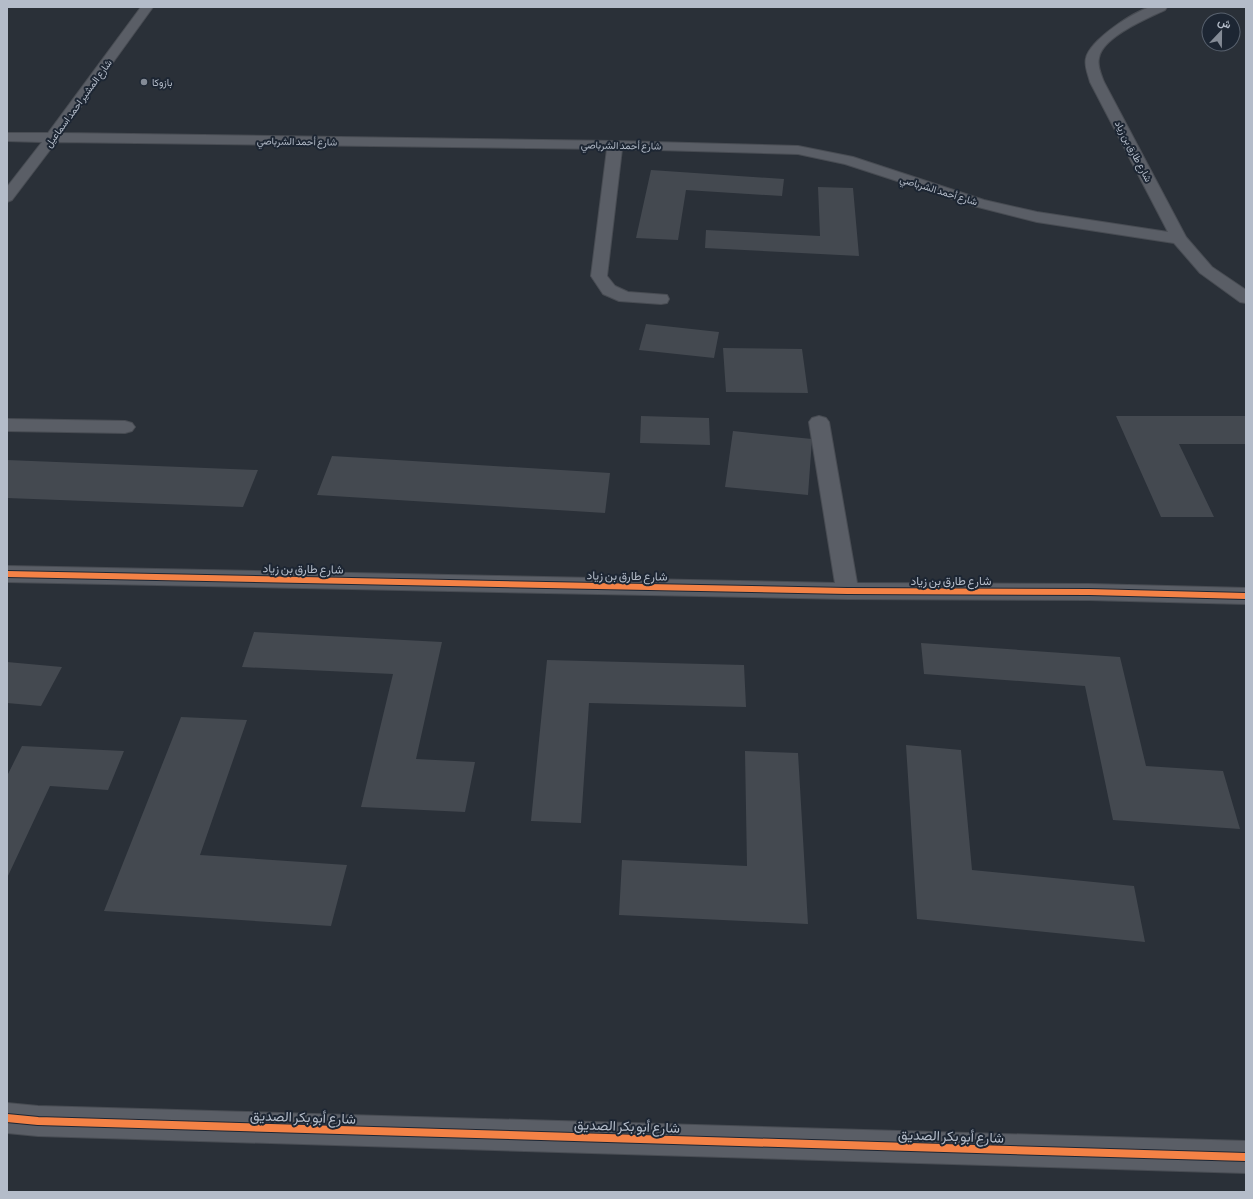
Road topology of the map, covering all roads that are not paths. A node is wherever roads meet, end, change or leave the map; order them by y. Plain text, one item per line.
1 (147, 7) edge
2 (1160, 7) edge
3 (7, 138) edge
4 (52, 138) junction
5 (615, 145) junction
6 (7, 197) edge
7 (1179, 239) junction
8 (1246, 298) edge
9 (661, 299) dead end
10 (818, 422) dead end
11 (7, 425) edge
12 (125, 427) dead end
13 (7, 574) edge
14 (848, 591) junction
15 (1246, 596) edge
16 (7, 1118) edge
17 (1246, 1157) edge

1 - 4 street, شارع المشير احمد اسماعيل
2 - 7 street, شارع طارق بن زياد
3 - 4 street, شارع أحمد الشرباصي
4 - 5 street, شارع أحمد الشرباصي
4 - 6 street, شارع المشير احمد اسماعيل
5 - 7 street, شارع أحمد الشرباصي
5 - 9 street
7 - 8 street, شارع طارق بن زياد
10 - 14 street
11 - 12 street
13 - 14 street, شارع طارق بن زياد
14 - 15 street, شارع طارق بن زياد
16 - 17 street, شارع أبو بكر الصديق

